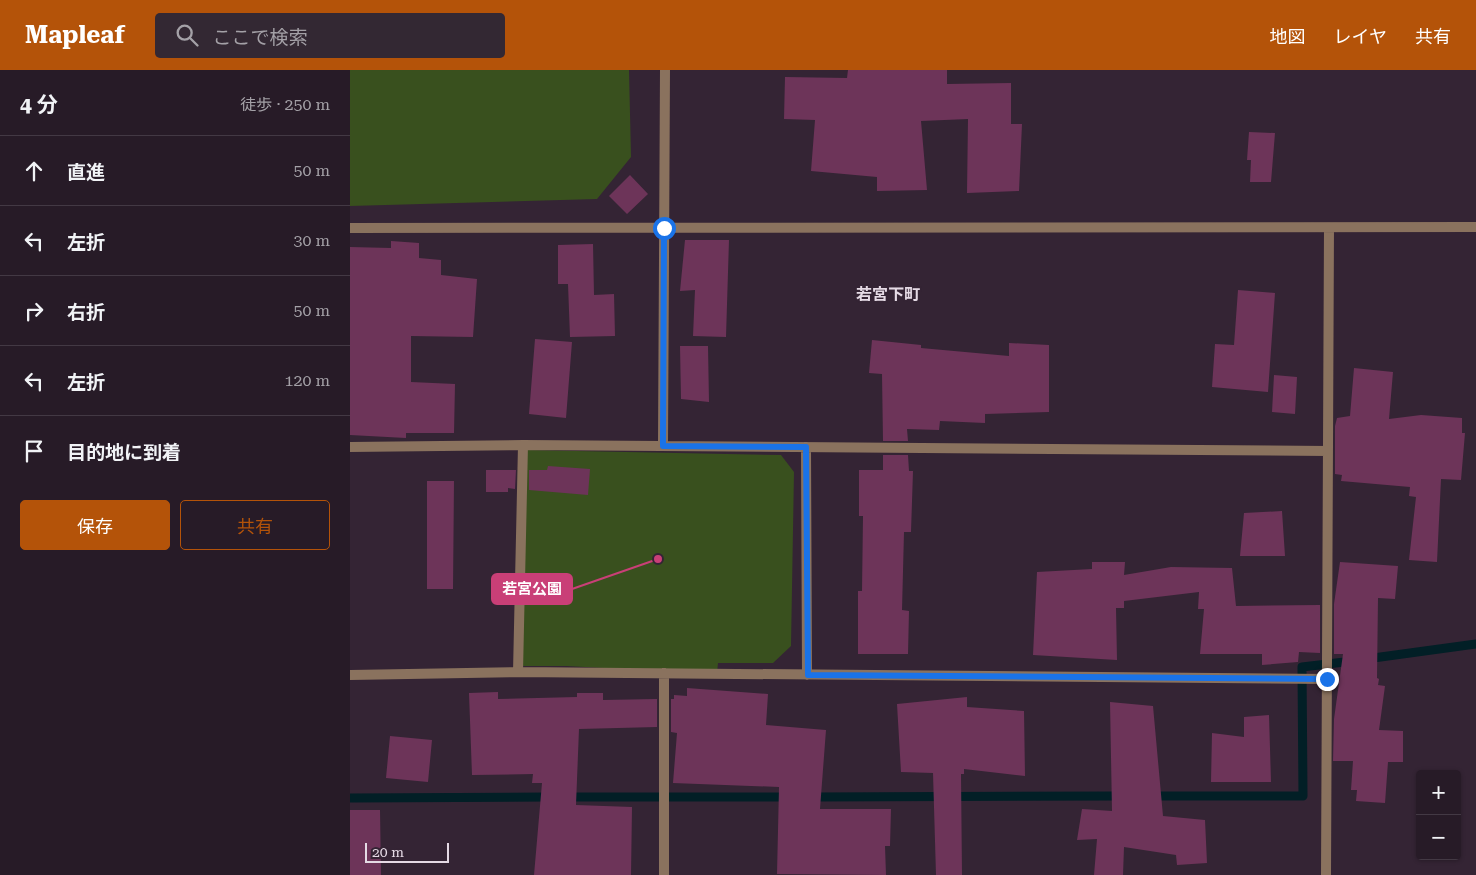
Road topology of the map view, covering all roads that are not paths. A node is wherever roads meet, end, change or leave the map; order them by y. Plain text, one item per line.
1 (665, 70) edge
2 (1476, 227) edge
3 (350, 228) edge
4 (664, 228) junction
5 (1329, 228) junction
6 (523, 445) junction
7 (663, 446) junction
8 (350, 447) edge
9 (806, 447) junction
10 (1328, 451) junction
11 (518, 672) junction
12 (664, 674) junction
13 (350, 675) edge
14 (808, 675) junction
15 (1327, 679) junction
16 (664, 875) edge
17 (1326, 875) edge

1 - 4 street
2 - 5 street
3 - 4 street
4 - 5 street
4 - 7 street
5 - 10 street
6 - 7 street
6 - 8 street
6 - 11 street
7 - 9 street
9 - 10 street
9 - 14 street
10 - 15 street
11 - 12 street
11 - 13 street
12 - 14 street
12 - 16 street
14 - 15 street
15 - 17 street

